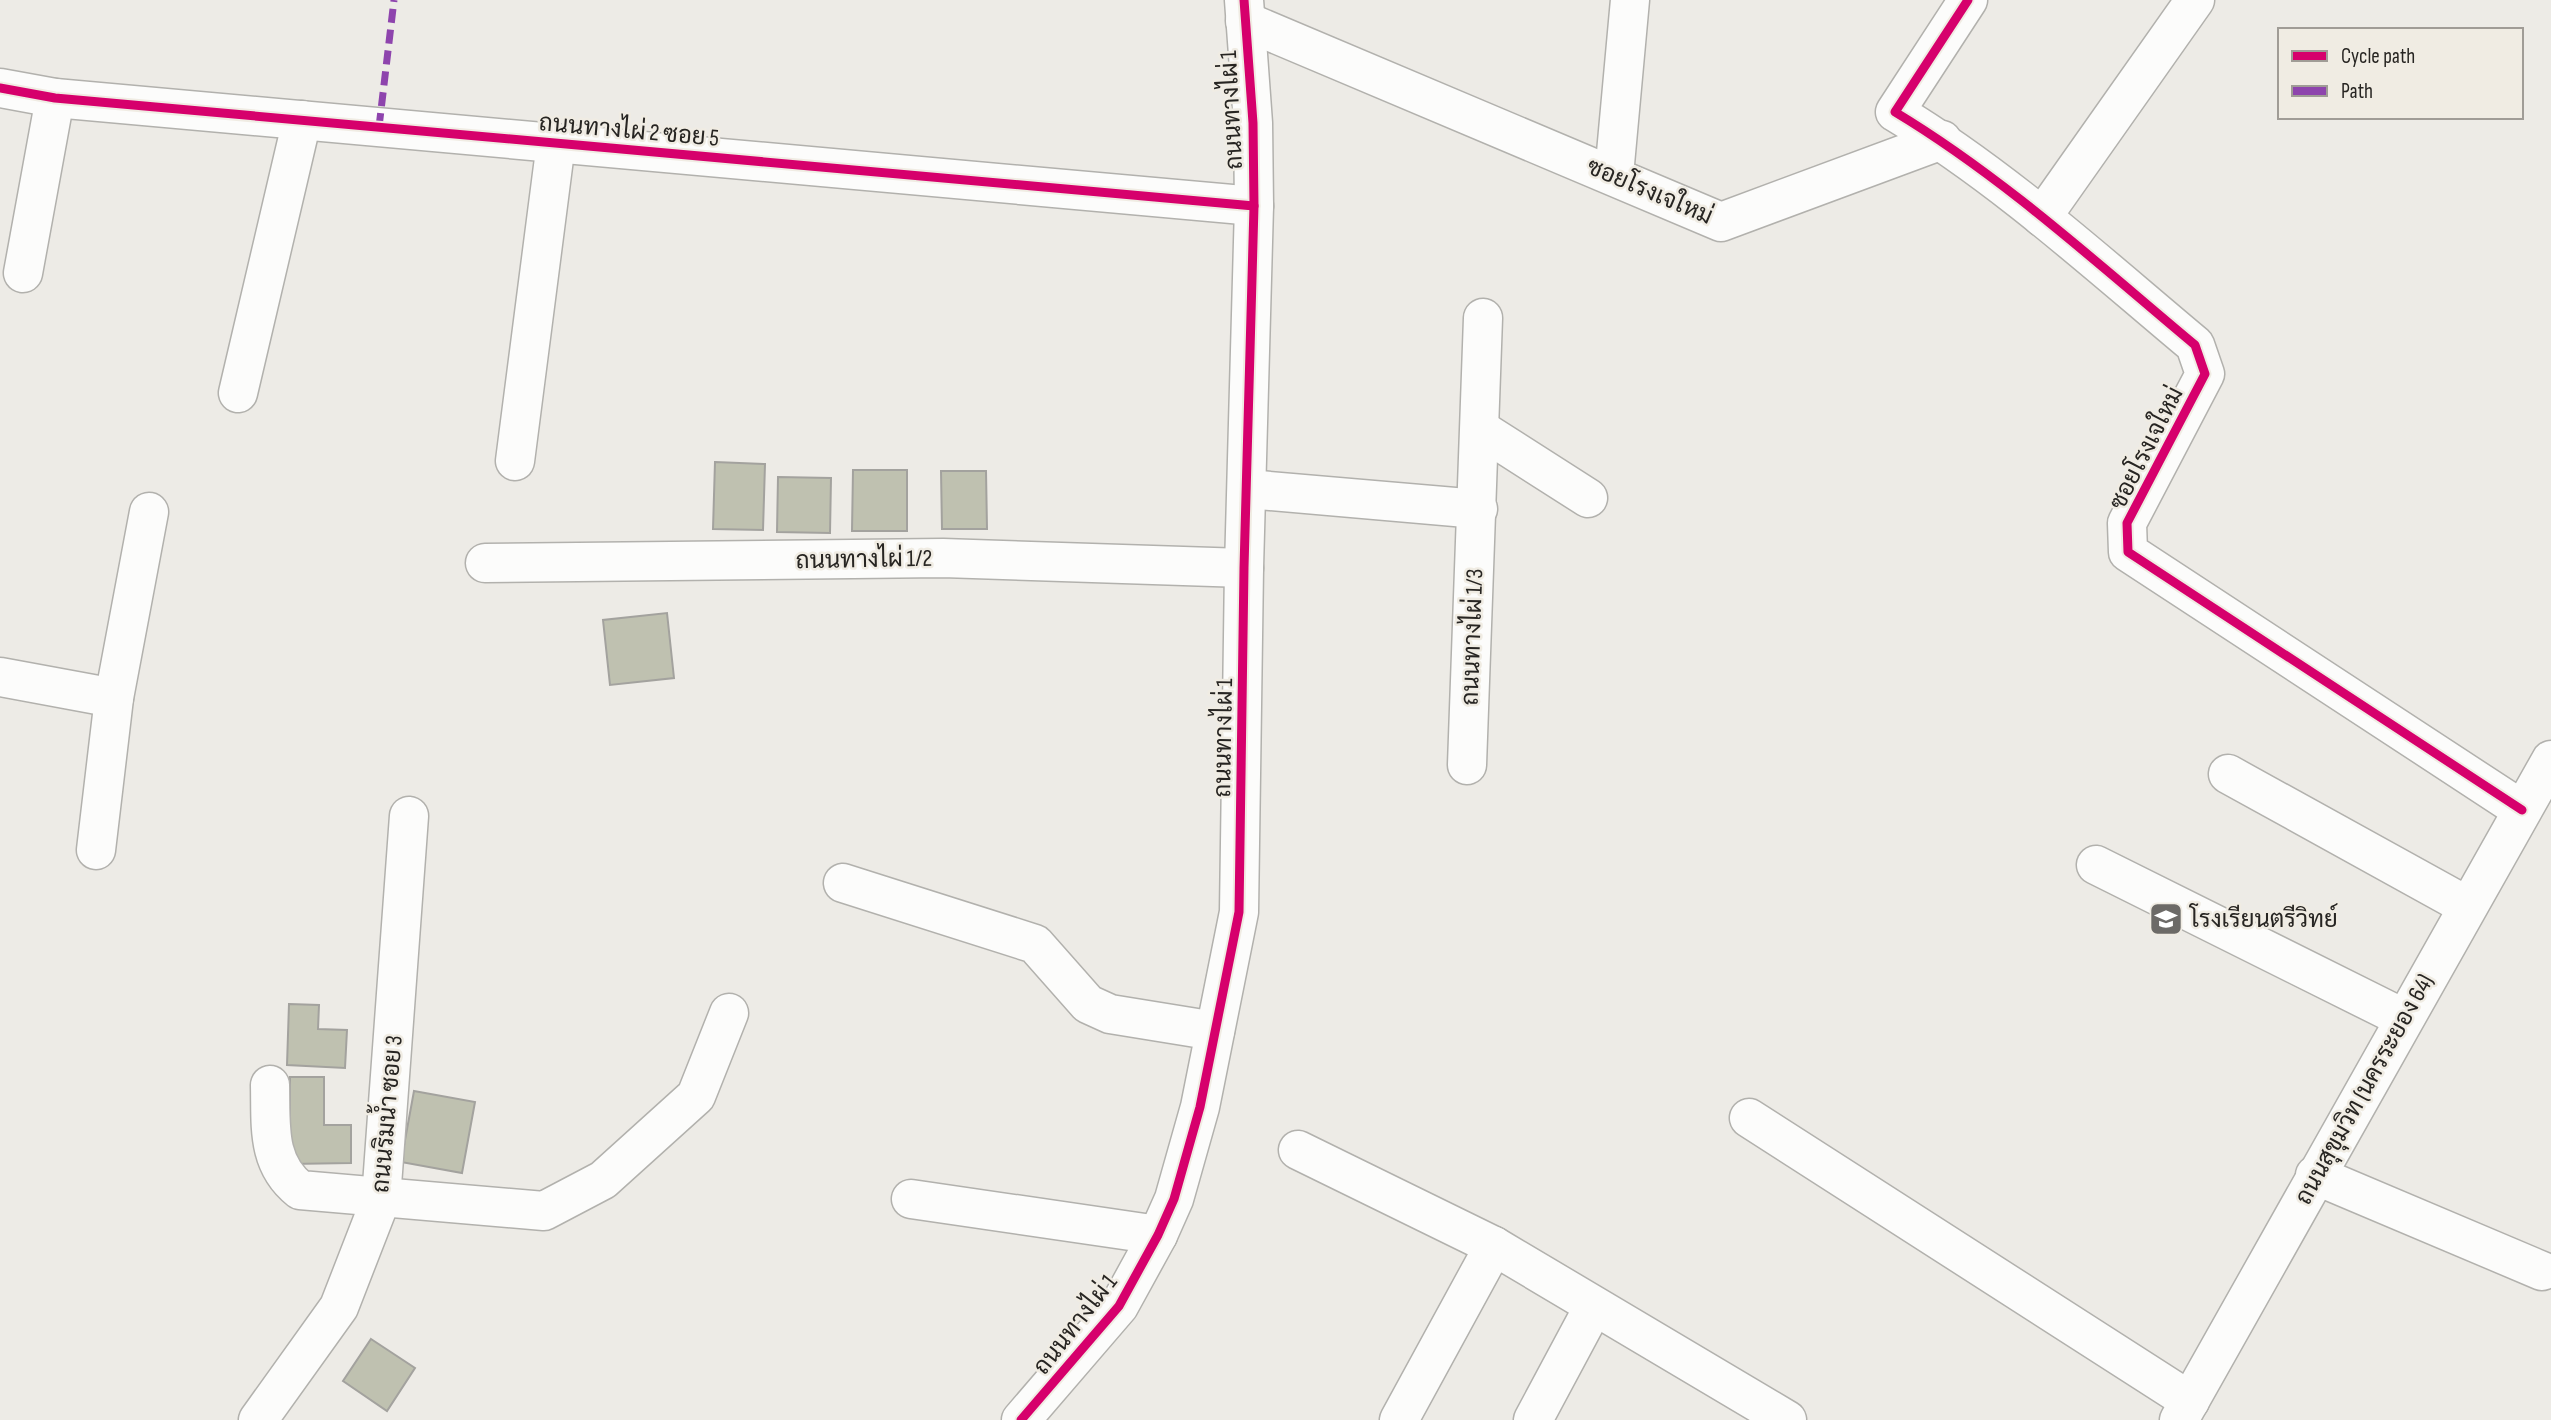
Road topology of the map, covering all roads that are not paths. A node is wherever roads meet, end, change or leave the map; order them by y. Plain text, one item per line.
1 (1630, 0) edge
2 (1968, 0) edge
3 (2195, 0) edge
4 (1245, 10) edge
5 (0, 88) edge
6 (55, 98) junction
7 (302, 120) junction
8 (1942, 140) junction
9 (556, 143) junction
10 (1614, 175) junction
11 (1254, 206) junction
12 (2042, 217) junction
13 (23, 273) dead end
14 (1483, 318) dead end
15 (238, 393) dead end
16 (1480, 429) junction
17 (515, 461) dead end
18 (1247, 489) junction
19 (1588, 498) dead end
20 (1478, 509) junction
21 (149, 512) dead end
22 (485, 563) dead end
23 (1244, 568) junction
24 (0, 677) edge
25 (114, 698) junction
26 (2551, 760) edge
27 (1467, 765) dead end
28 (2228, 774) dead end
29 (2522, 810) junction
30 (409, 816) dead end
31 (96, 850) dead end
32 (2096, 865) dead end
33 (843, 883) dead end
34 (2467, 906) junction
35 (729, 1013) dead end
36 (2403, 1018) junction
37 (1215, 1031) junction
38 (270, 1085) dead end
39 (1749, 1118) dead end
40 (1298, 1150) dead end
41 (2315, 1175) junction
42 (381, 1199) junction
43 (911, 1199) dead end
44 (1158, 1235) junction
45 (1494, 1246) junction
46 (2542, 1271) dead end
47 (1594, 1306) junction
48 (2185, 1410) edge
49 (258, 1420) edge
50 (1021, 1420) edge
51 (1399, 1420) edge
52 (1533, 1420) edge
53 (1787, 1420) edge

1 - 10 street
2 - 8 street
3 - 12 street
4 - 10 street, ซอยโรงเจใหม่
4 - 11 street, ถนนทางไผ่ 1
5 - 6 street, ถนนทางไผ่ 2 ซอย 5
6 - 7 street, ถนนทางไผ่ 2 ซอย 5
6 - 13 street
7 - 9 street, ถนนทางไผ่ 2 ซอย 5
7 - 15 street
8 - 10 street, ซอยโรงเจใหม่
8 - 12 street, ซอยโรงเจใหม่
9 - 11 street, ถนนทางไผ่ 2 ซอย 5
9 - 17 street
11 - 18 street, ถนนทางไผ่ 1
12 - 29 street, ซอยโรงเจใหม่
14 - 16 street, ถนนทางไผ่ 1/3
16 - 19 street
16 - 20 street, ถนนทางไผ่ 1/3
18 - 20 street
18 - 23 street, ถนนทางไผ่ 1
20 - 27 street, ถนนทางไผ่ 1/3
21 - 25 street
22 - 23 street, ถนนทางไผ่ 1/2
23 - 37 street, ถนนทางไผ่ 1
24 - 25 street
25 - 31 street
26 - 29 street, ถนนสุขุมวิท (นครระยอง 64)
28 - 34 street
29 - 34 street, ถนนสุขุมวิท (นครระยอง 64)
30 - 42 street, ถนนริมน้ำ ซอย 3
32 - 36 street
33 - 37 street
34 - 36 street, ถนนสุขุมวิท (นครระยอง 64)
35 - 42 street
36 - 41 street, ถนนสุขุมวิท (นครระยอง 64)
37 - 44 street, ถนนทางไผ่ 1
38 - 42 street
39 - 48 street
40 - 45 street
41 - 46 street
41 - 48 street, ถนนสุขุมวิท (นครระยอง 64)
42 - 49 street, ถนนริมน้ำ ซอย 3
43 - 44 street
44 - 50 street, ถนนทางไผ่ 1
45 - 47 street
45 - 51 street
47 - 52 street
47 - 53 street

